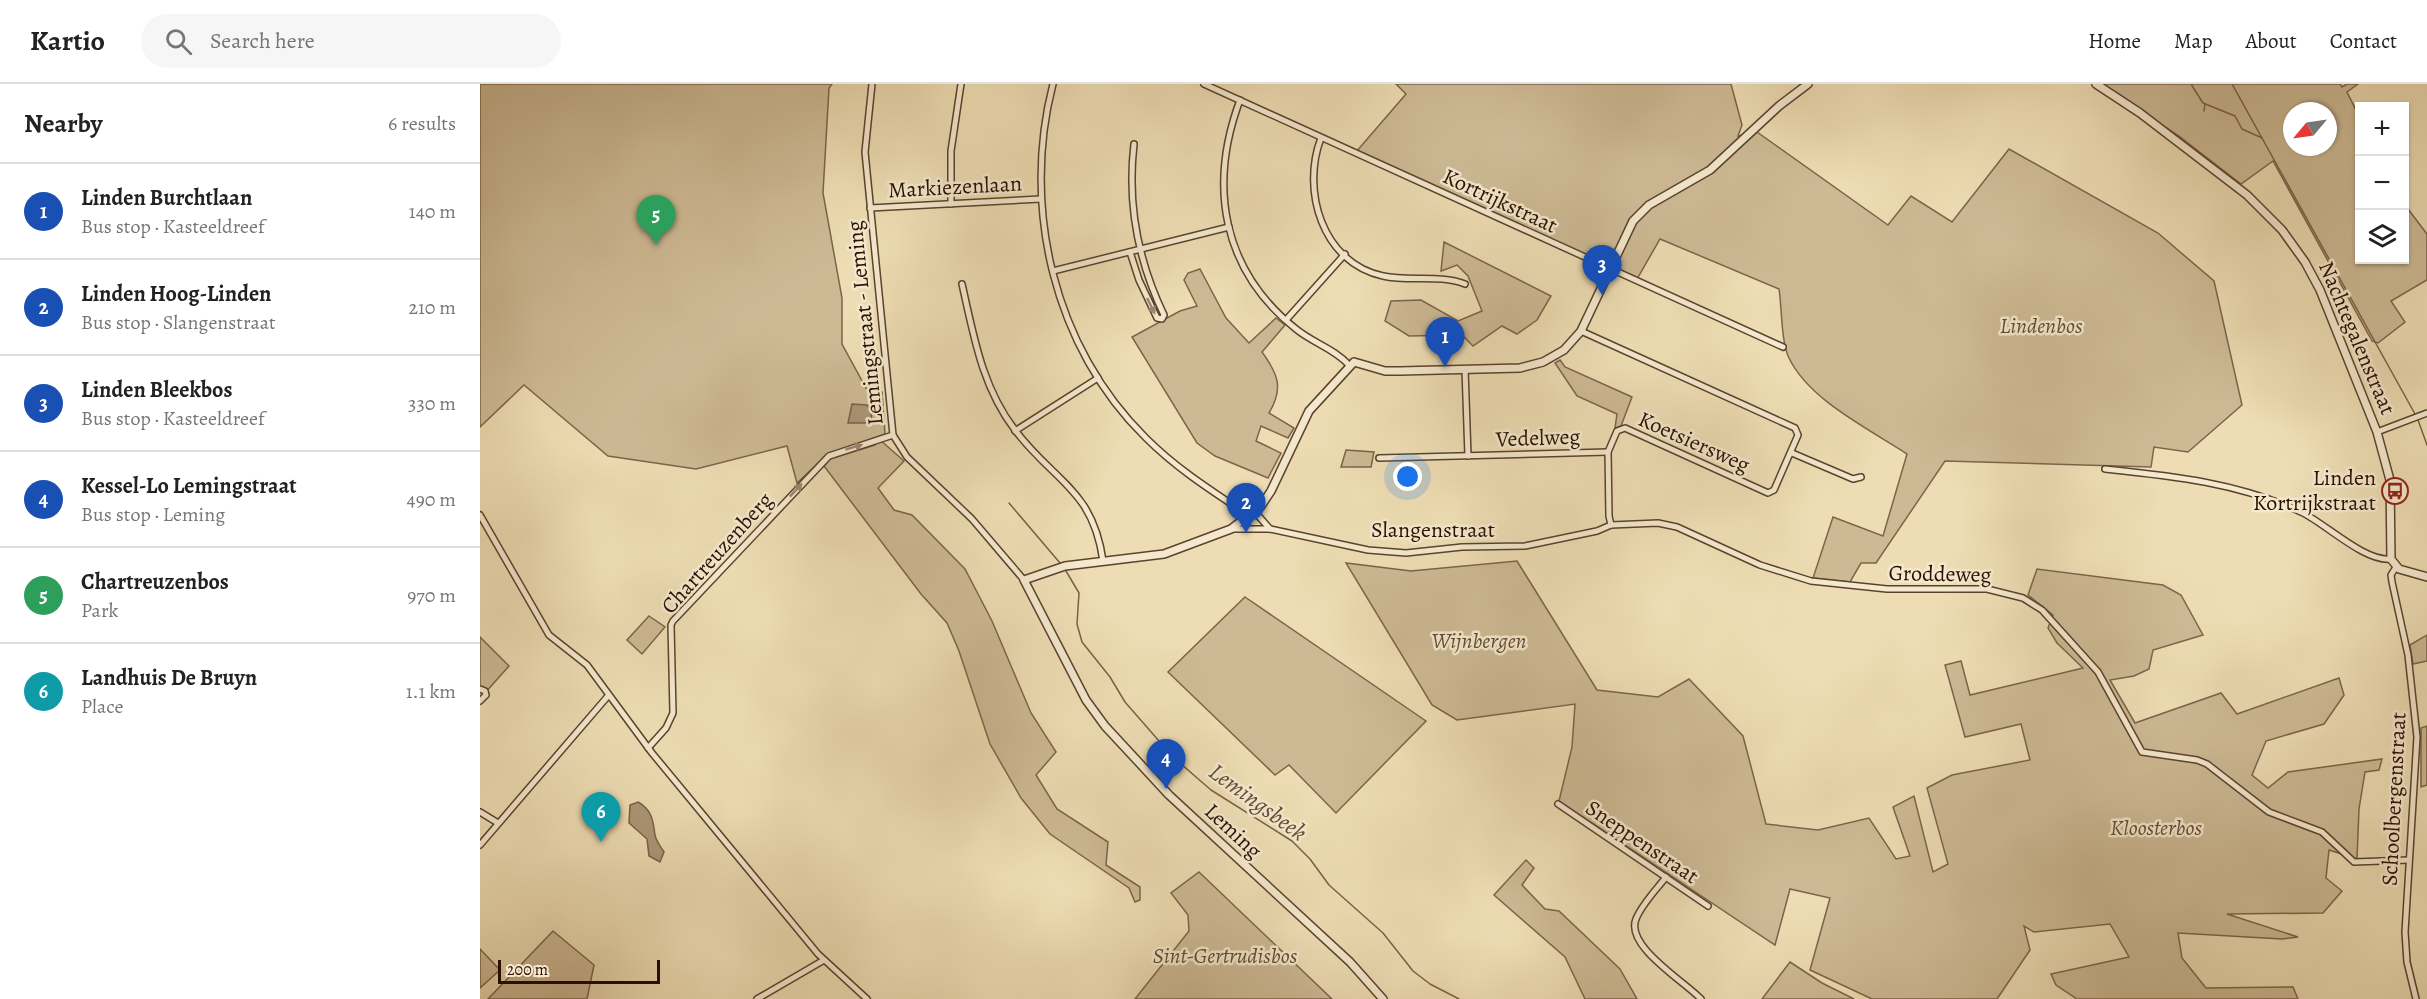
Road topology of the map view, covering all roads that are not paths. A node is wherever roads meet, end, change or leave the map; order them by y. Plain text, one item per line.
1 (872, 84) edge
2 (961, 84) edge
3 (1053, 84) edge
4 (1204, 84) edge
5 (1808, 84) edge
6 (2096, 84) edge
7 (1240, 100) junction
8 (1321, 138) junction
9 (1134, 144) dead end
10 (1041, 199) junction
11 (951, 204) junction
12 (870, 208) junction
13 (1229, 227) junction
14 (1139, 249) junction
15 (1130, 252) junction
16 (1345, 254) junction
17 (1609, 269) junction
18 (1053, 271) junction
19 (962, 284) dead end
20 (1465, 284) dead end
21 (1286, 320) junction
22 (1581, 331) junction
23 (1783, 347) dead end
24 (1349, 365) junction
25 (1464, 369) junction
26 (1098, 378) junction
27 (2427, 413) edge
28 (1015, 431) junction
29 (2377, 432) junction
30 (893, 435) junction
31 (1608, 452) junction
32 (1792, 453) junction
33 (1468, 456) junction
34 (1379, 458) dead end
35 (2105, 469) dead end
36 (1861, 477) dead end
37 (1251, 514) junction
38 (480, 515) edge
39 (1611, 525) junction
40 (1231, 529) junction
41 (1270, 529) junction
42 (2391, 559) junction
43 (1103, 561) junction
44 (2396, 567) junction
45 (2427, 577) edge
46 (1024, 580) junction
47 (1838, 585) joint
48 (480, 688) edge
49 (608, 696) junction
50 (480, 701) edge
51 (648, 748) junction
52 (1558, 804) dead end
53 (480, 812) edge
54 (498, 823) junction
55 (480, 844) edge
56 (2409, 860) junction
57 (1666, 877) junction
58 (1708, 906) dead end
59 (824, 960) junction
60 (757, 999) edge
61 (867, 999) edge
62 (1383, 999) edge
63 (1701, 999) edge
64 (2416, 999) edge

1 - 12 street, Lemingstraat - Leming
2 - 11 street
3 - 10 street
4 - 7 street, Kortrijkstraat
5 - 17 street
6 - 29 street, Nachtegalenstraat
7 - 8 street, Kortrijkstraat
7 - 13 street
8 - 16 street
8 - 17 street, Kortrijkstraat
9 - 14 street
10 - 11 street, Markiezenlaan
10 - 18 street
11 - 12 street, Markiezenlaan
12 - 30 street, Lemingstraat - Leming
13 - 14 street
13 - 21 street
14 - 15 street
15 -> 14 street
15 - 18 street
16 - 20 street
16 - 21 street
17 - 22 street
17 - 23 street, Kortrijkstraat
18 - 26 street
19 - 28 street
21 - 24 street
22 - 25 street
22 - 32 street, Koetsiersweg
24 - 25 street
24 - 37 street
25 - 33 street, Vedelweg
26 - 28 street
26 - 37 street
27 - 29 street
28 - 43 street
29 - 42 street, Nachtegalenstraat
30 - 46 street, Lemingstraat - Leming
51 -> 30 street, Chartreuzenberg
31 - 32 street, Koetsiersweg
31 - 33 street, Vedelweg
31 - 39 street
32 - 36 street
33 - 34 street, Vedelweg
35 - 42 street
37 - 40 street
37 - 41 street
38 - 49 street
39 - 41 street, Slangenstraat
39 - 47 street, Slangenstraat
40 - 41 street, Slangenstraat
40 - 43 street, Slangenstraat
42 - 44 street
43 - 46 street, Slangenstraat
44 - 45 street
44 - 56 street, Schoolbergenstraat
46 - 62 street, Leming
47 - 56 street, Groddeweg
48 - 50 street
49 - 51 street
49 - 54 street
51 - 59 street
52 - 57 street, Sneppenstraat
53 - 54 street
54 - 55 street
56 - 64 street, Schoolbergenstraat
57 - 58 street, Sneppenstraat
57 - 63 street
59 - 60 street
59 - 61 street

